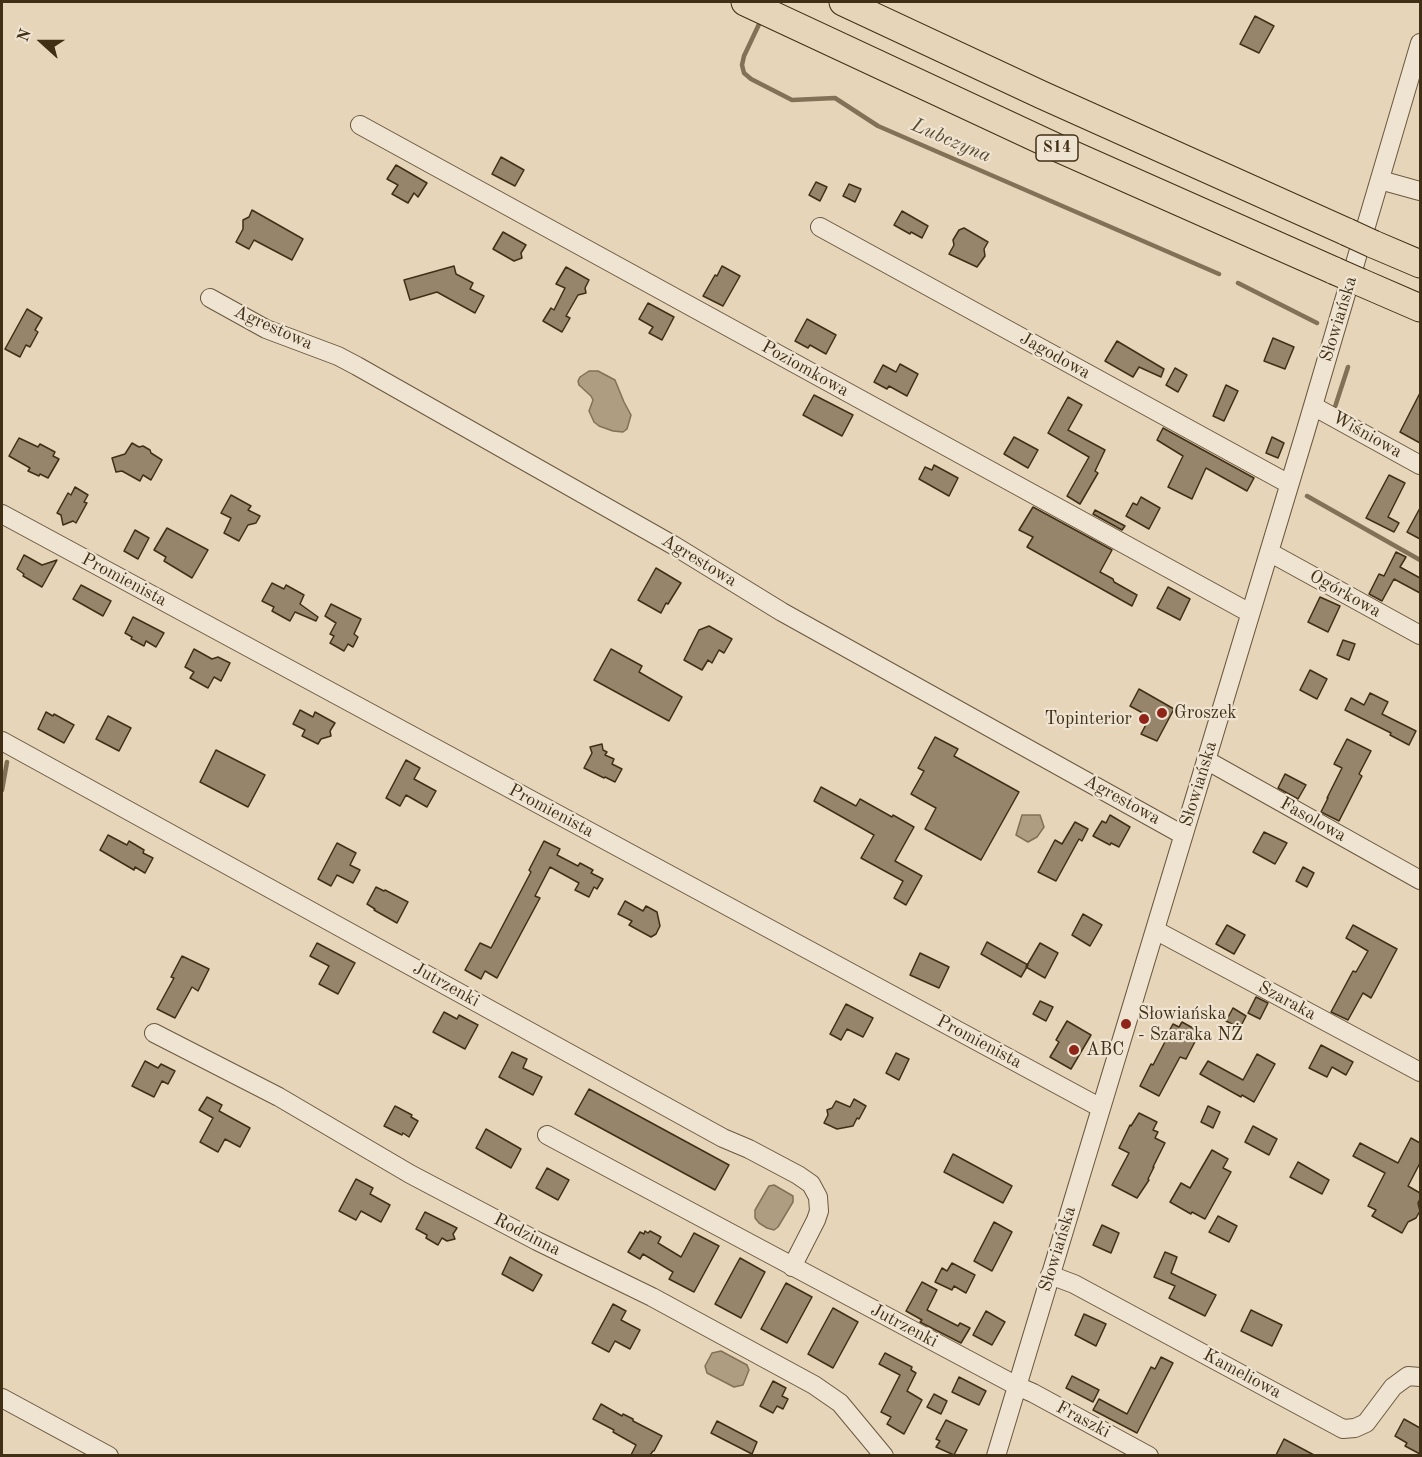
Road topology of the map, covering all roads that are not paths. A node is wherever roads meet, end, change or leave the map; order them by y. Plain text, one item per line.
1 (843, 2) edge
2 (747, 3) edge
3 (1420, 43) edge
4 (360, 125) dead end
5 (1380, 180) junction
6 (1420, 191) edge
7 (820, 227) dead end
8 (1420, 264) edge
9 (210, 298) dead end
10 (1420, 308) edge
11 (1313, 406) junction
12 (1420, 465) edge
13 (1289, 484) junction
14 (2, 514) edge
15 (1269, 552) junction
16 (1250, 613) junction
17 (1420, 635) edge
18 (2, 741) edge
19 (1206, 760) junction
20 (1183, 835) junction
21 (1420, 880) edge
22 (1155, 930) junction
23 (154, 1033) dead end
24 (1420, 1072) edge
25 (1101, 1108) junction
26 (547, 1135) dead end
27 (792, 1267) junction
28 (1050, 1275) junction
29 (1420, 1377) edge
30 (1017, 1386) junction
31 (2, 1398) edge
32 (109, 1455) edge
33 (884, 1455) edge
34 (996, 1455) edge
35 (1149, 1455) edge

1 - 8 highway, S14, bridge
2 - 10 highway, S14, bridge
3 - 5 street, Słowiańska
4 - 16 street, Poziomkowa
5 - 6 street
5 - 11 street, Słowiańska
7 - 13 street, Jagodowa
9 - 20 street, Agrestowa
11 - 12 street, Wiśniowa
11 - 13 street, Słowiańska
13 - 15 street, Słowiańska
14 - 25 street, Promienista
15 - 16 street, Słowiańska
15 - 17 street, Ogórkowa
16 - 19 street, Słowiańska
18 - 27 street, Jutrzenki
19 - 20 street, Słowiańska
19 - 21 street, Fasolowa
20 - 22 street, Słowiańska
22 - 24 street, Szaraka
22 - 25 street, Słowiańska
23 - 33 street, Rodzinna
25 - 28 street, Słowiańska
26 - 27 street, Jutrzenki
27 - 30 street, Jutrzenki
28 - 29 street, Kameliowa
28 - 30 street, Słowiańska
30 - 34 street, Słowiańska
30 - 35 street, Fraszki
31 - 32 street

